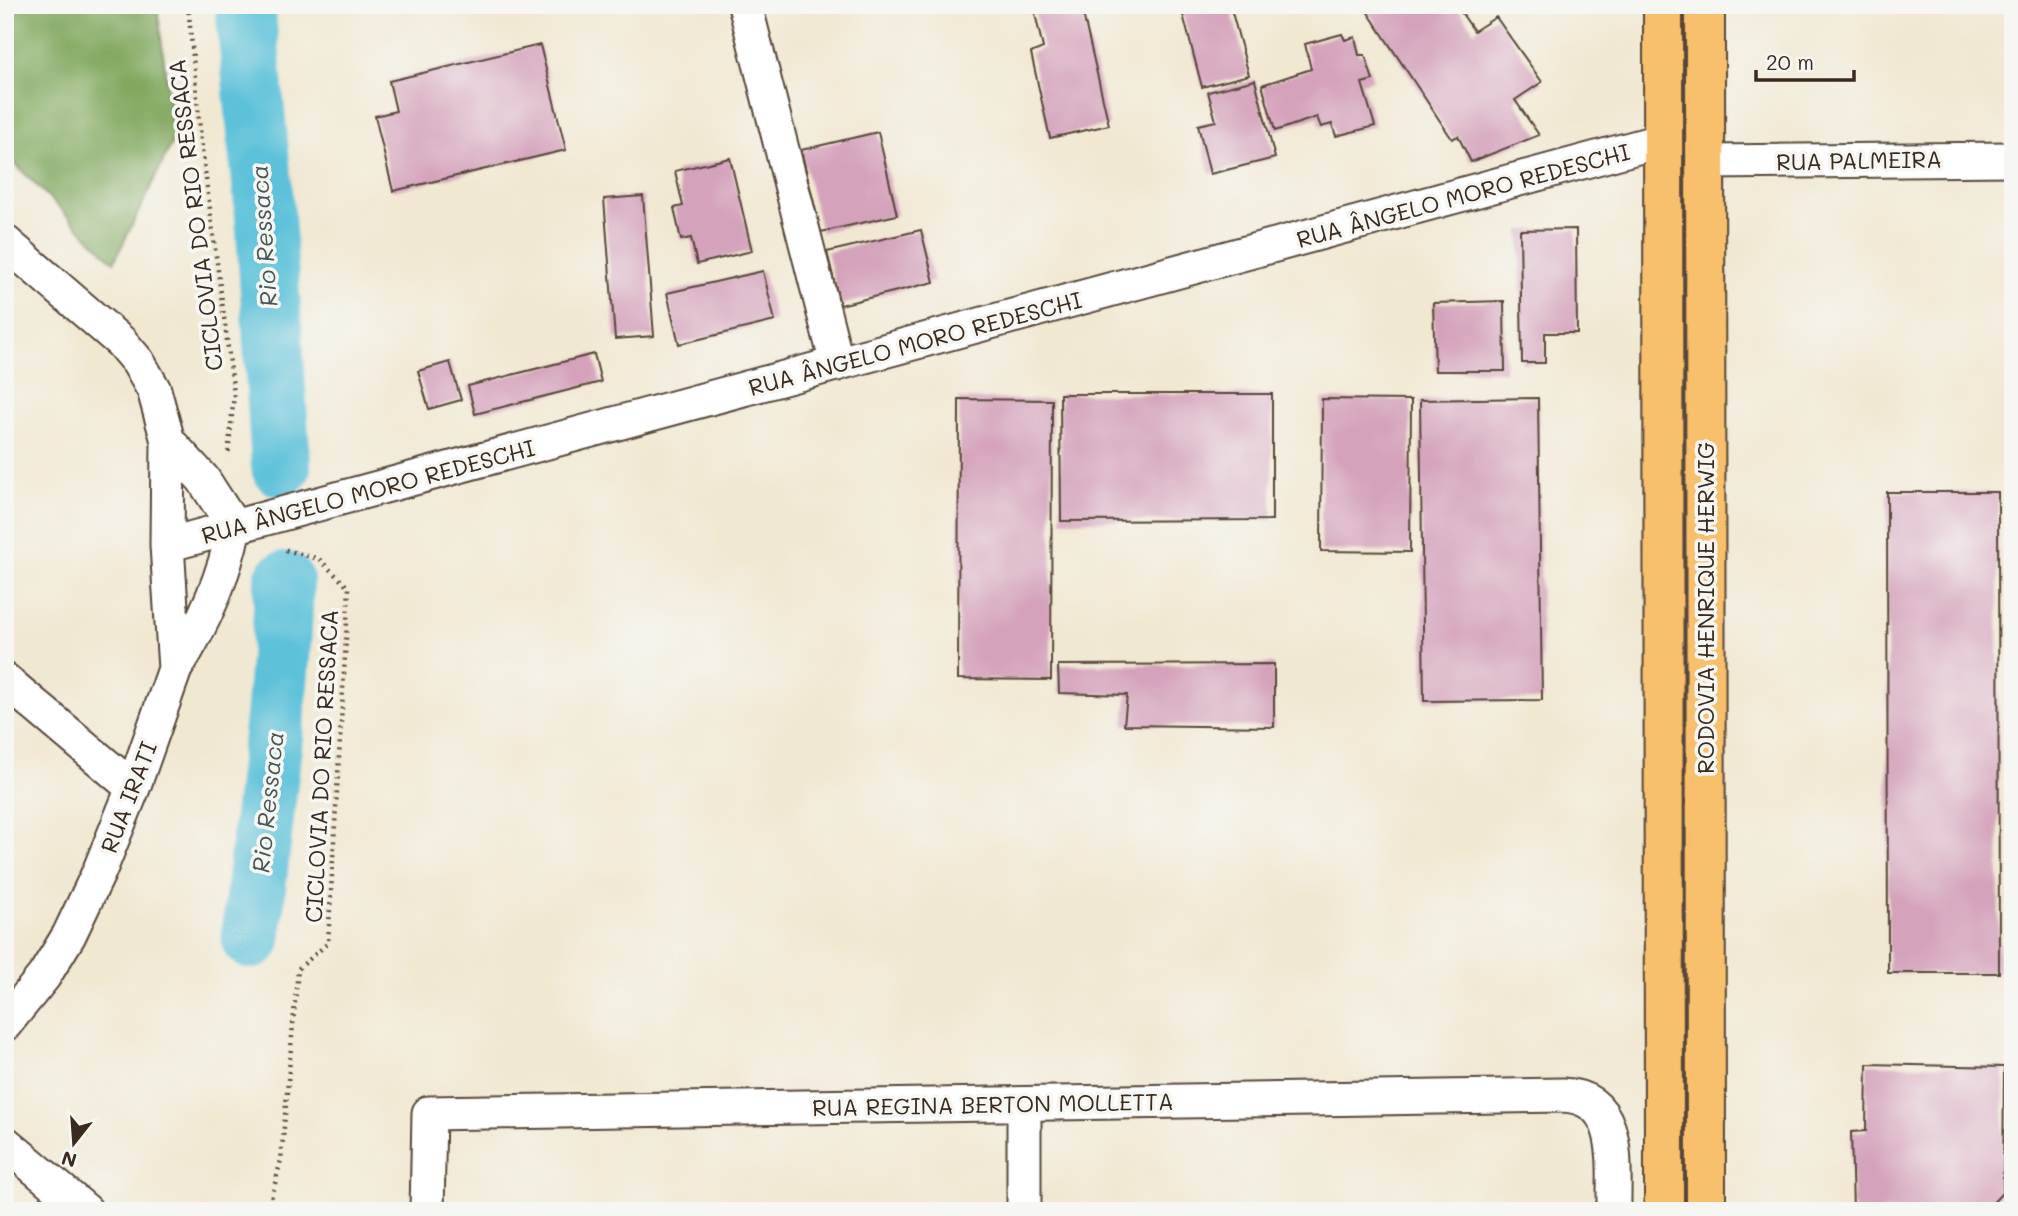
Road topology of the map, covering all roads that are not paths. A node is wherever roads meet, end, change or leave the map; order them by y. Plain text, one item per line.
1 (745, 5) edge
2 (1663, 5) edge
3 (1705, 5) edge
4 (1663, 140) junction
5 (2013, 159) edge
6 (1705, 162) junction
7 (5, 242) edge
8 (837, 364) junction
9 (168, 441) junction
10 (234, 527) junction
11 (167, 545) junction
12 (175, 669) junction
13 (5, 680) edge
14 (133, 788) junction
15 (5, 1024) edge
16 (1024, 1104) junction
17 (5, 1143) edge
18 (86, 1211) edge
19 (427, 1211) edge
20 (1024, 1211) edge
21 (1614, 1211) edge
22 (1664, 1211) edge
23 (1706, 1211) edge

1 - 8 street
2 - 4 highway, RODOVIA HENRIQUE HERWIG
3 - 6 highway, RODOVIA HENRIQUE HERWIG
4 - 8 street, RUA ÂNGELO MORO REDESCHI
4 - 22 highway, RODOVIA HENRIQUE HERWIG
5 - 6 street, RUA PALMEIRA
6 - 23 highway, RODOVIA HENRIQUE HERWIG
7 - 9 street
8 - 10 street, RUA ÂNGELO MORO REDESCHI
9 - 10 street
9 - 11 street, RUA IRATI
10 - 11 street, RUA ÂNGELO MORO REDESCHI
10 - 12 street
11 - 12 street, RUA IRATI
12 - 14 street, RUA IRATI
13 - 14 street
14 - 15 street, RUA IRATI
16 - 19 street, RUA REGINA BERTON MOLLETTA
16 - 20 street
16 - 21 street, RUA REGINA BERTON MOLLETTA
17 - 18 street

